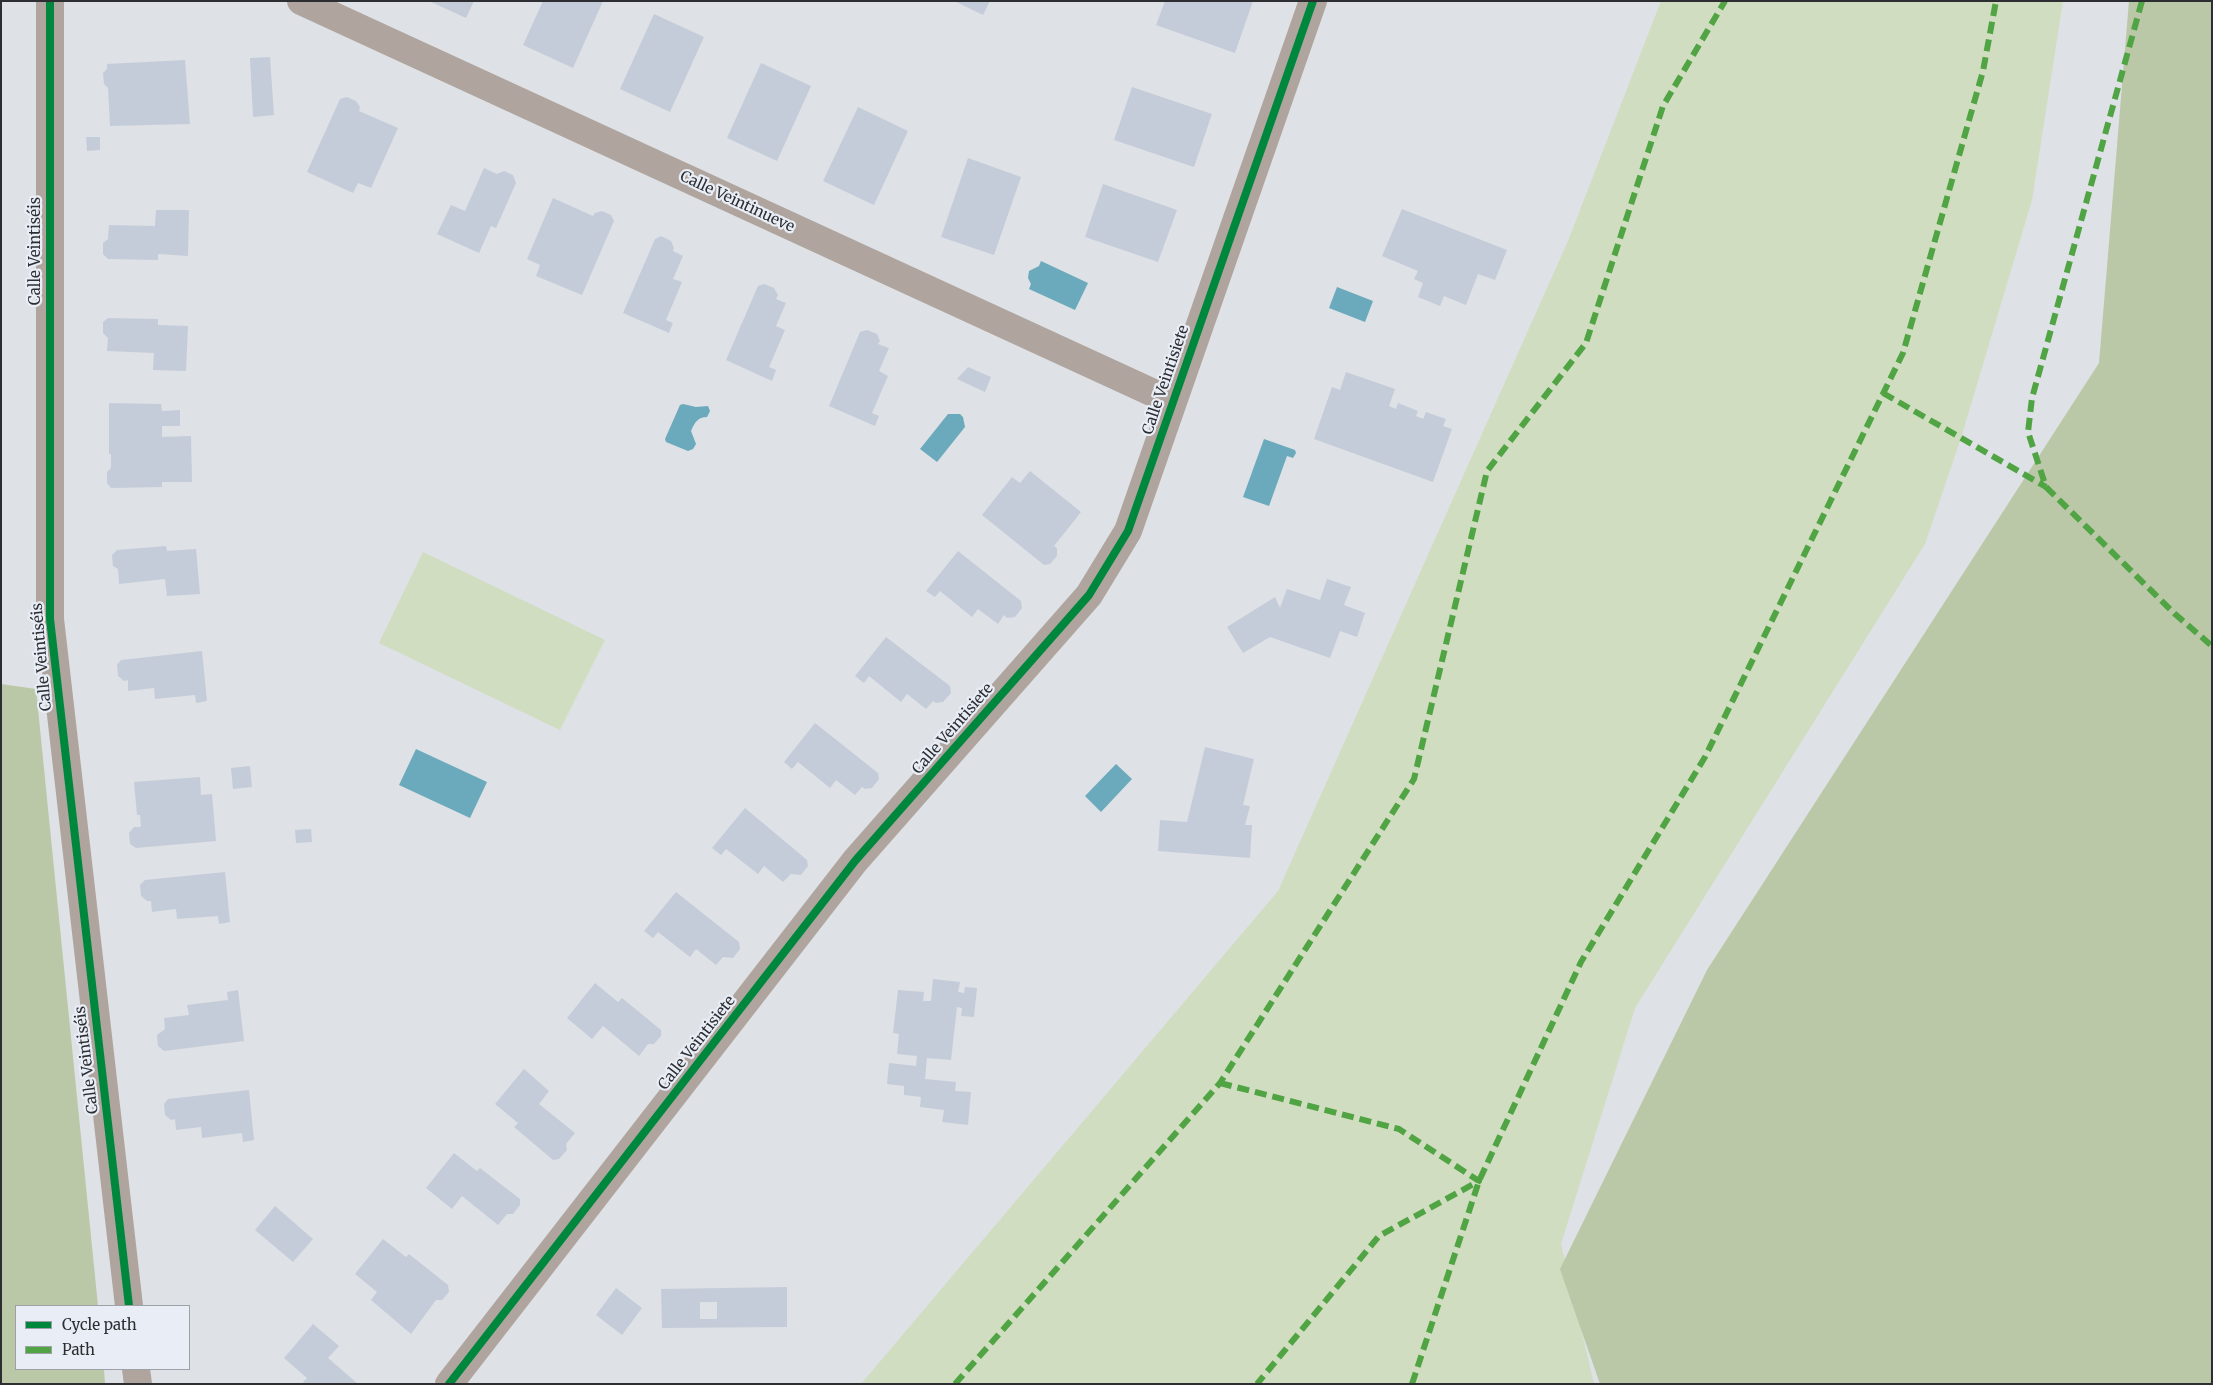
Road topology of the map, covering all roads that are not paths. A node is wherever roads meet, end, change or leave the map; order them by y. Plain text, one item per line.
1 (50, 1) edge
2 (301, 1) edge
3 (1313, 1) edge
4 (1173, 402) junction
5 (129, 1305) edge
6 (136, 1370) edge
7 (138, 1384) edge
8 (449, 1384) edge

1 - 5 street, Calle Veintiséis
2 - 4 street, Calle Veintinueve
3 - 4 street, Calle Veintisiete
4 - 8 street, Calle Veintisiete
6 - 7 street

